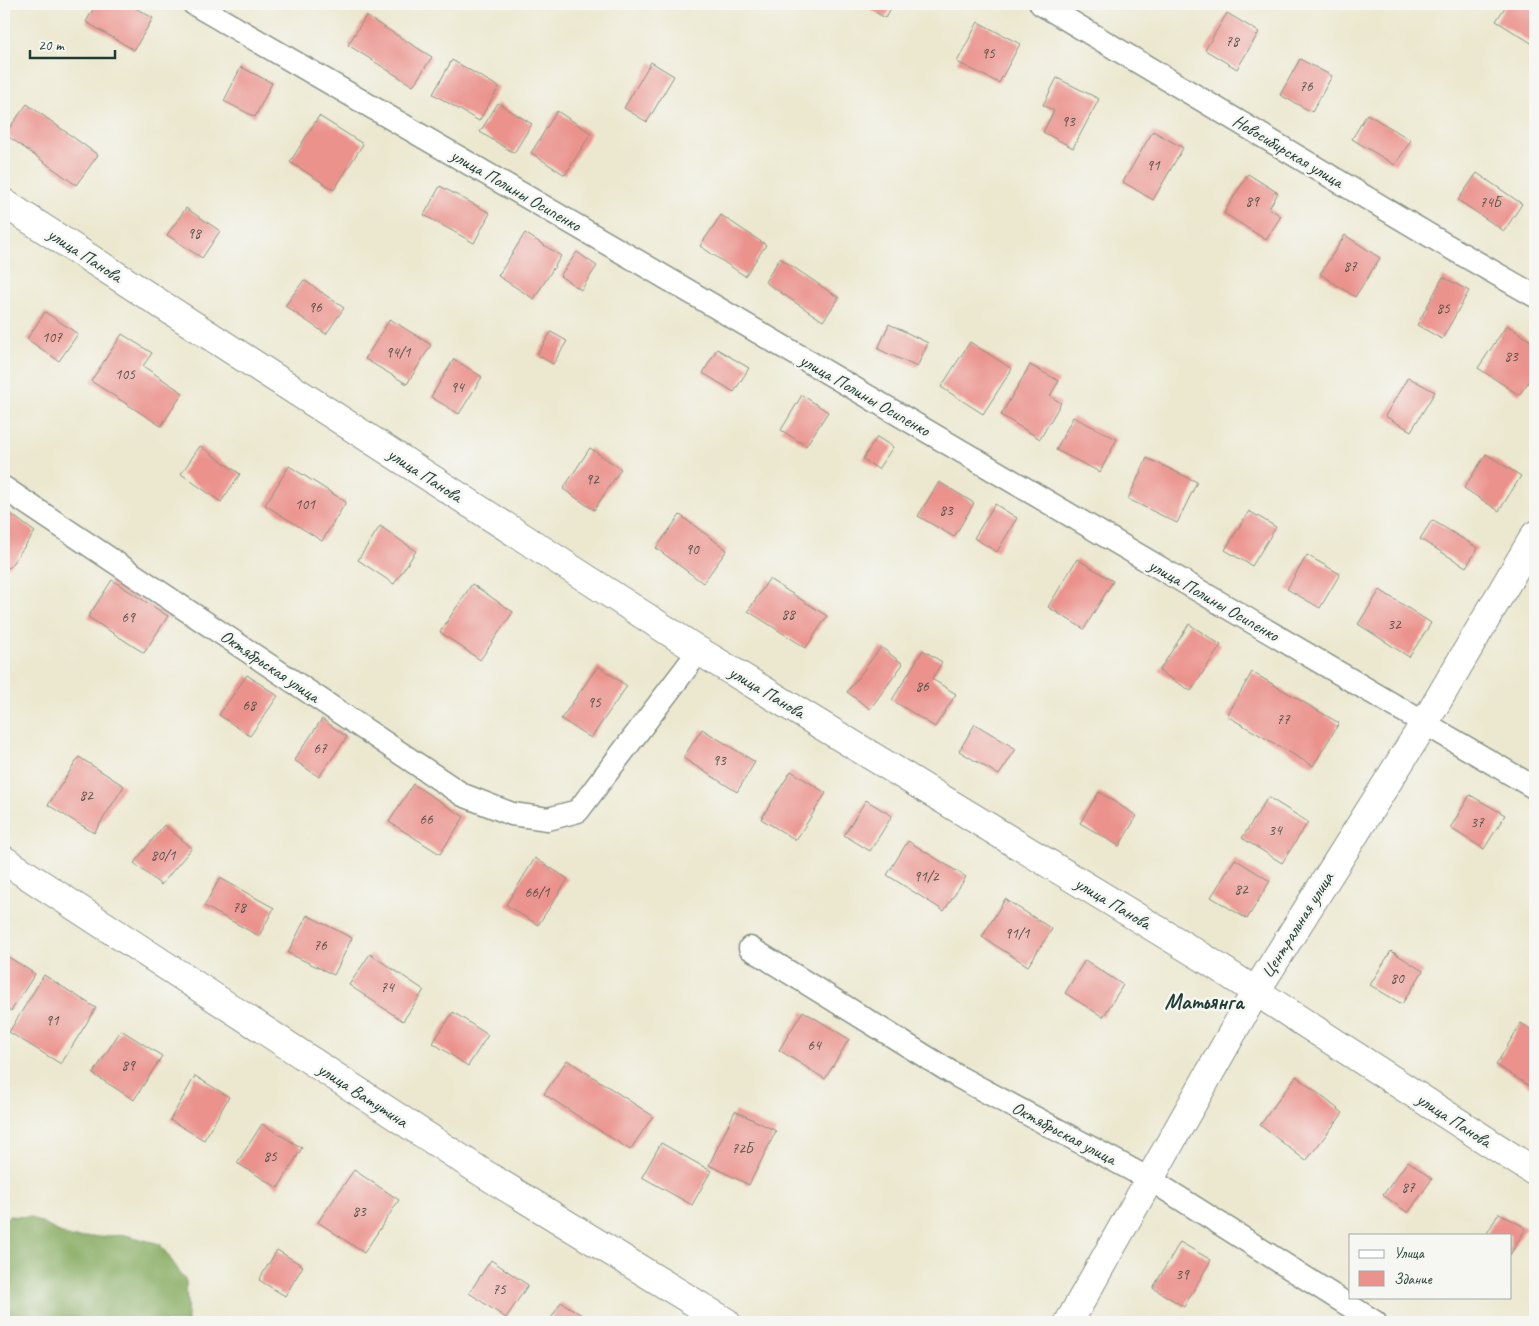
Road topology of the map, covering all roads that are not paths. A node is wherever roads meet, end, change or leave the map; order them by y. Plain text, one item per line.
1 (194, 4) edge
2 (1042, 4) edge
3 (4, 203) edge
4 (1535, 296) edge
5 (4, 488) edge
6 (1535, 534) edge
7 (699, 651) junction
8 (1424, 724) junction
9 (1535, 788) edge
10 (4, 860) edge
11 (750, 948) dead end
12 (1256, 992) junction
13 (1535, 1172) edge
14 (1151, 1180) junction
15 (726, 1322) edge
16 (1069, 1322) edge
17 (1375, 1322) edge

1 - 8 street, улица Полины Осипенко
2 - 4 street, Новосибирская улица
3 - 7 main road, улица Панова
5 - 7 street, Октябрьская улица
6 - 8 main road, Центральная улица
7 - 12 main road, улица Панова
8 - 9 street, улица Полины Осипенко
8 - 12 main road, Центральная улица
10 - 15 main road, улица Ватутина
11 - 14 street, Октябрьская улица
12 - 13 main road, улица Панова
12 - 14 main road, Центральная улица
14 - 16 main road, Центральная улица
14 - 17 street, Октябрьская улица

